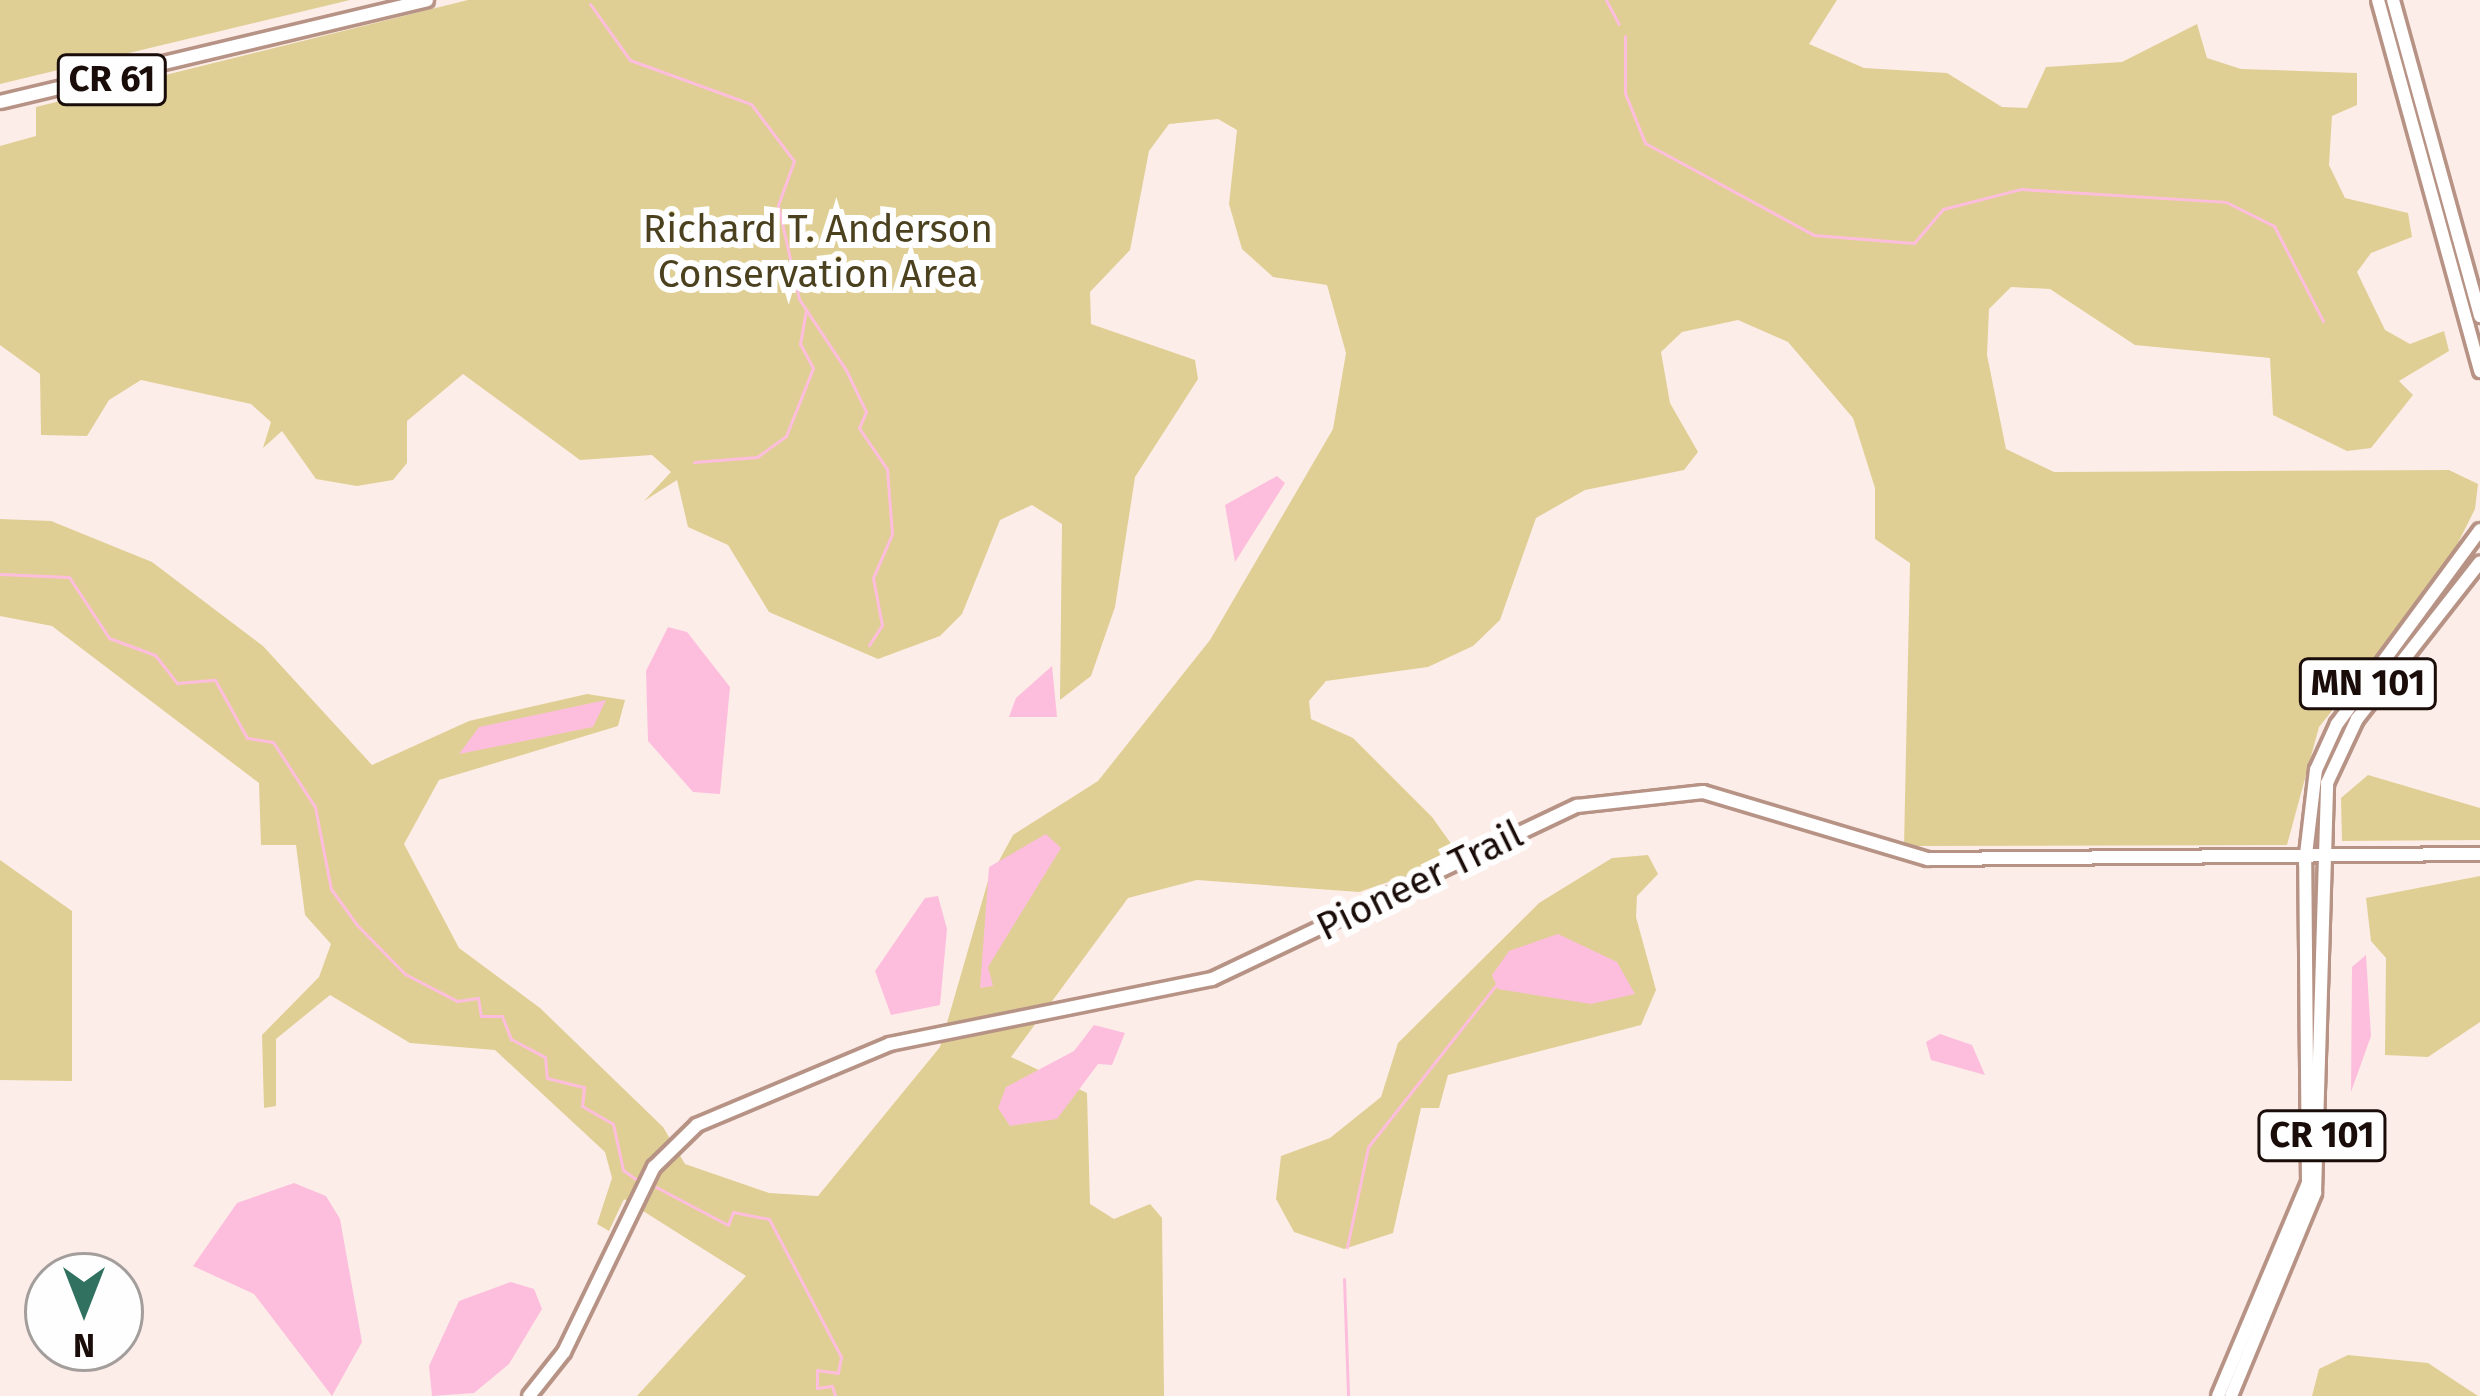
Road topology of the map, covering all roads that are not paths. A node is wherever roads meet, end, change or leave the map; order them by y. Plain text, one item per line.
1 (427, 0) edge
2 (2378, 0) edge
3 (2393, 0) edge
4 (0, 102) edge
5 (2480, 316) edge
6 (2480, 371) edge
7 (2480, 530) edge
8 (2480, 562) edge
9 (2319, 842) joint
10 (2480, 854) edge
11 (2312, 859) junction
12 (2309, 932) joint
13 (529, 1396) edge
14 (2218, 1396) edge
15 (2231, 1396) edge

1 - 4 main road, CR 61
2 - 6 main road
3 - 5 main road
7 - 11 main road, MN 101
8 - 9 main road, MN 101
9 - 11 main road, CR 101
10 - 11 main road, Pioneer Trail
11 - 12 main road, MN 101
11 - 13 main road, Pioneer Trail
11 - 15 main road, CR 101
12 - 14 main road, CR 101

